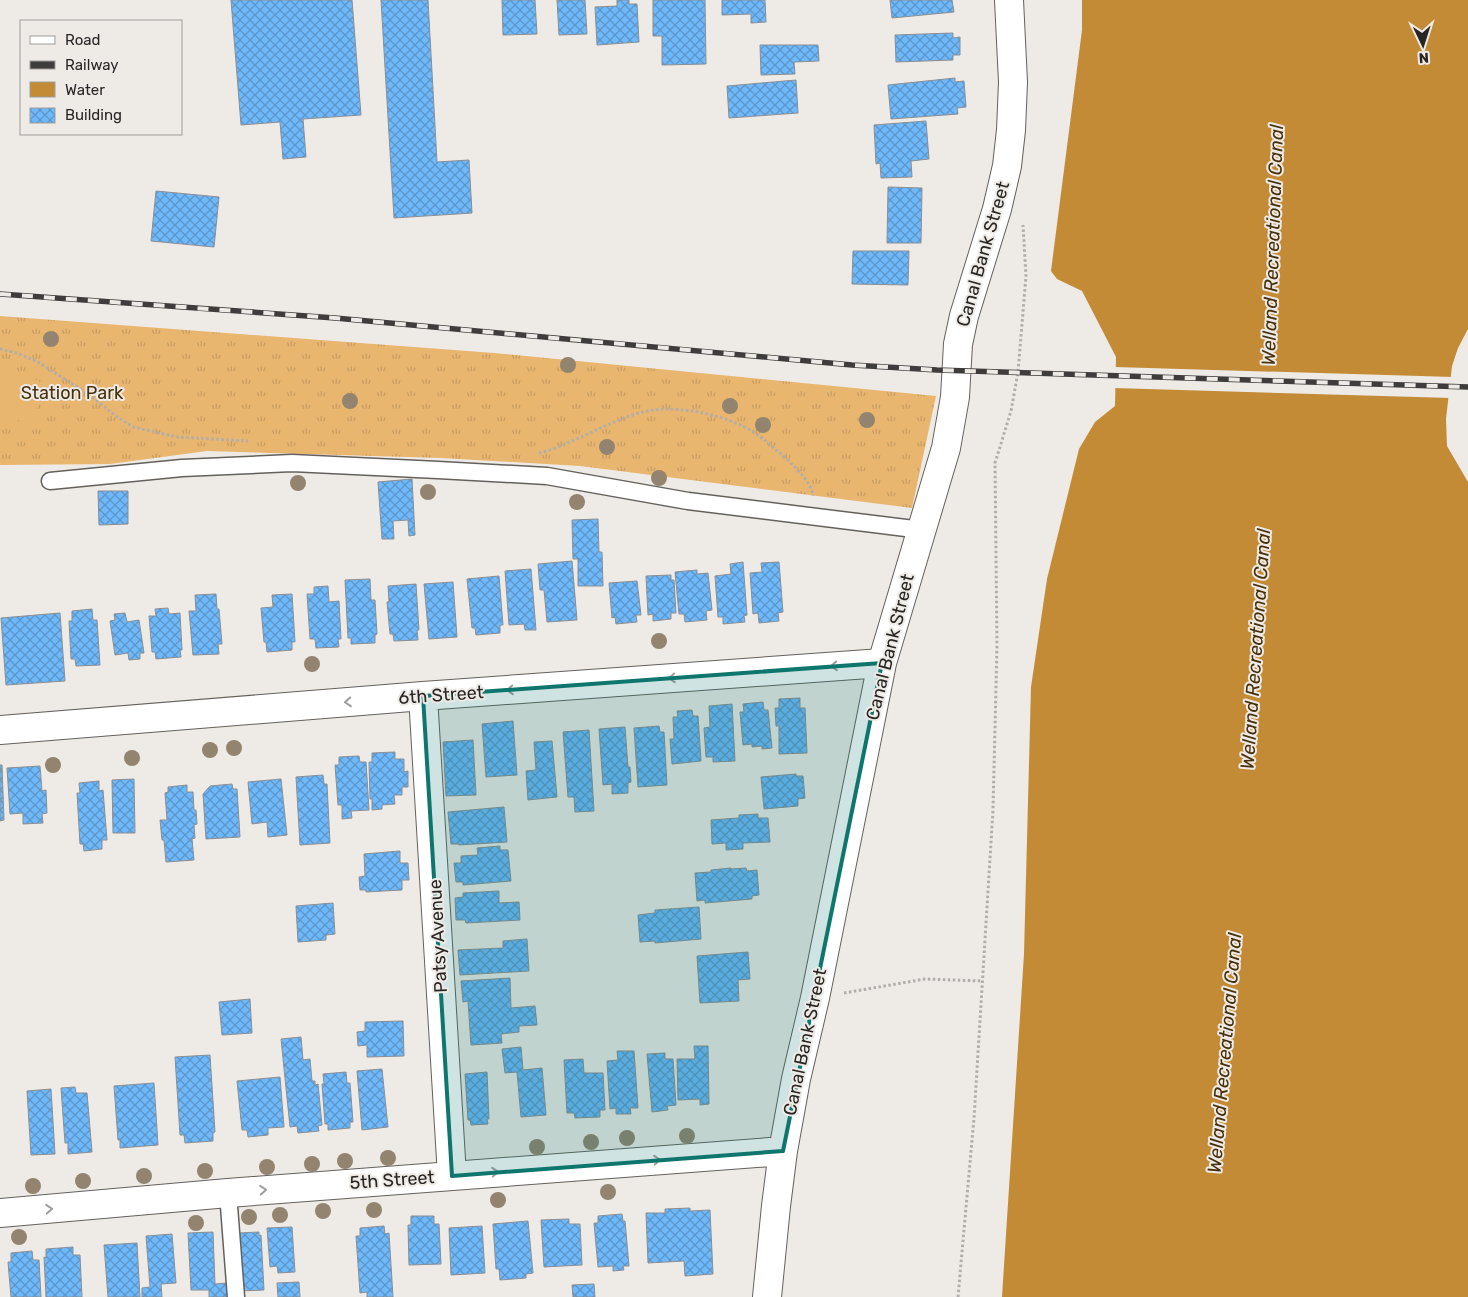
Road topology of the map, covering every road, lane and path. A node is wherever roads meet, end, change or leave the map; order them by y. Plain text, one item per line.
1 (1009, 0) edge
2 (1022, 217) dead end
3 (0, 349) edge
4 (256, 442) dead end
5 (537, 453) dead end
6 (50, 481) dead end
7 (813, 516) junction
8 (922, 530) junction
9 (882, 663) junction
10 (424, 696) junction
11 (0, 730) edge
12 (982, 981) junction
13 (815, 998) junction
14 (783, 1151) junction
15 (452, 1176) junction
16 (228, 1193) junction
17 (0, 1213) edge
18 (236, 1297) edge
19 (767, 1297) edge
20 (958, 1297) edge

1 - 8 street, Canal Bank Street
2 - 12 path
3 - 4 path
5 - 7 path
6 - 7 lane
7 - 8 lane
8 - 9 street, Canal Bank Street
9 -> 10 street, 6th Street
9 - 13 street, Canal Bank Street
10 -> 11 street, 6th Street
10 - 15 street, Patsy Avenue
12 - 13 path
12 - 20 path
13 - 14 street, Canal Bank Street
15 -> 14 street, 5th Street
14 - 19 street, Canal Bank Street
16 -> 15 street, 5th Street
17 -> 16 street, 5th Street
16 - 18 lane

